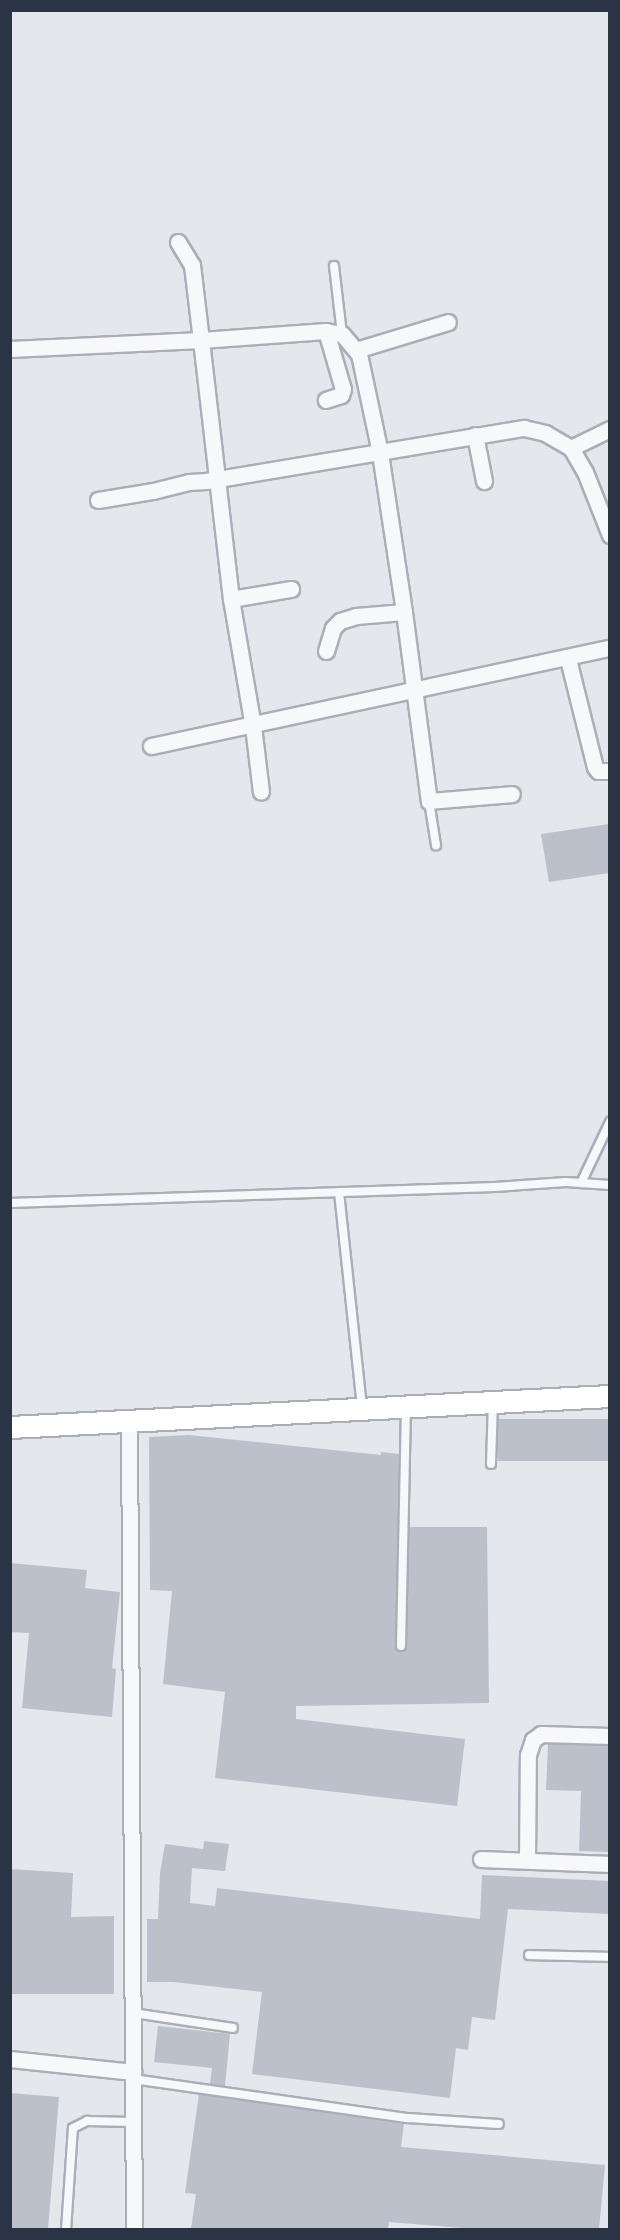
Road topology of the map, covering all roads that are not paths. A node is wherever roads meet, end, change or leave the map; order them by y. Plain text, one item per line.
1 (178, 242) dead end
2 (334, 267) dead end
3 (448, 322) dead end
4 (326, 331) junction
5 (342, 334) junction
6 (201, 340) junction
7 (10, 349) edge
8 (356, 350) junction
9 (326, 400) dead end
10 (609, 429) edge
11 (475, 435) junction
12 (571, 448) junction
13 (380, 453) junction
14 (217, 479) junction
15 (484, 481) dead end
16 (98, 500) dead end
17 (609, 535) edge
18 (291, 590) dead end
19 (231, 599) junction
20 (404, 612) junction
21 (609, 648) edge
22 (326, 651) dead end
23 (567, 659) junction
24 (414, 692) junction
25 (254, 726) junction
26 (151, 746) dead end
27 (609, 771) edge
28 (261, 792) dead end
29 (512, 794) dead end
30 (429, 801) junction
31 (436, 845) dead end
32 (609, 1122) edge
33 (581, 1183) junction
34 (609, 1185) edge
35 (339, 1192) junction
36 (10, 1203) edge
37 (609, 1396) edge
38 (493, 1402) junction
39 (406, 1406) junction
40 (362, 1409) junction
41 (129, 1421) junction
42 (10, 1427) edge
43 (491, 1464) dead end
44 (401, 1646) dead end
45 (609, 1736) edge
46 (481, 1859) dead end
47 (527, 1860) junction
48 (609, 1864) edge
49 (529, 1955) dead end
50 (609, 1957) edge
51 (133, 2013) junction
52 (233, 2028) dead end
53 (10, 2059) edge
54 (133, 2075) junction
55 (134, 2122) junction
56 (499, 2124) dead end
57 (66, 2229) edge
58 (134, 2229) edge

1 - 6 street
2 - 5 lane
3 - 8 street
4 - 5 street
4 - 6 street
4 - 9 street
5 - 8 street
6 - 7 street
6 - 14 street
8 - 13 street
10 - 12 street
11 - 12 street
11 - 13 street
11 - 15 street
12 - 17 street
13 - 14 street
13 - 20 street
14 - 16 street
14 - 19 street
18 - 19 street
19 - 25 street
20 - 22 street
20 - 24 street
21 - 23 street
23 - 24 street
23 - 27 street
24 - 25 street
24 - 30 street
25 - 26 street
25 - 28 street
29 - 30 street
30 - 31 lane
32 - 33 lane
33 - 34 lane
33 - 35 lane
35 - 36 lane
35 - 40 lane
37 - 38 street
38 - 39 street
38 - 43 lane
39 - 40 street
39 - 44 lane
40 - 41 street
41 - 42 street
41 - 51 street
45 - 47 street
46 - 47 street
47 - 48 street
49 - 50 lane
51 - 52 lane
51 - 54 street
53 - 54 street
54 - 55 street
54 - 56 lane
55 - 57 lane
55 - 58 street

